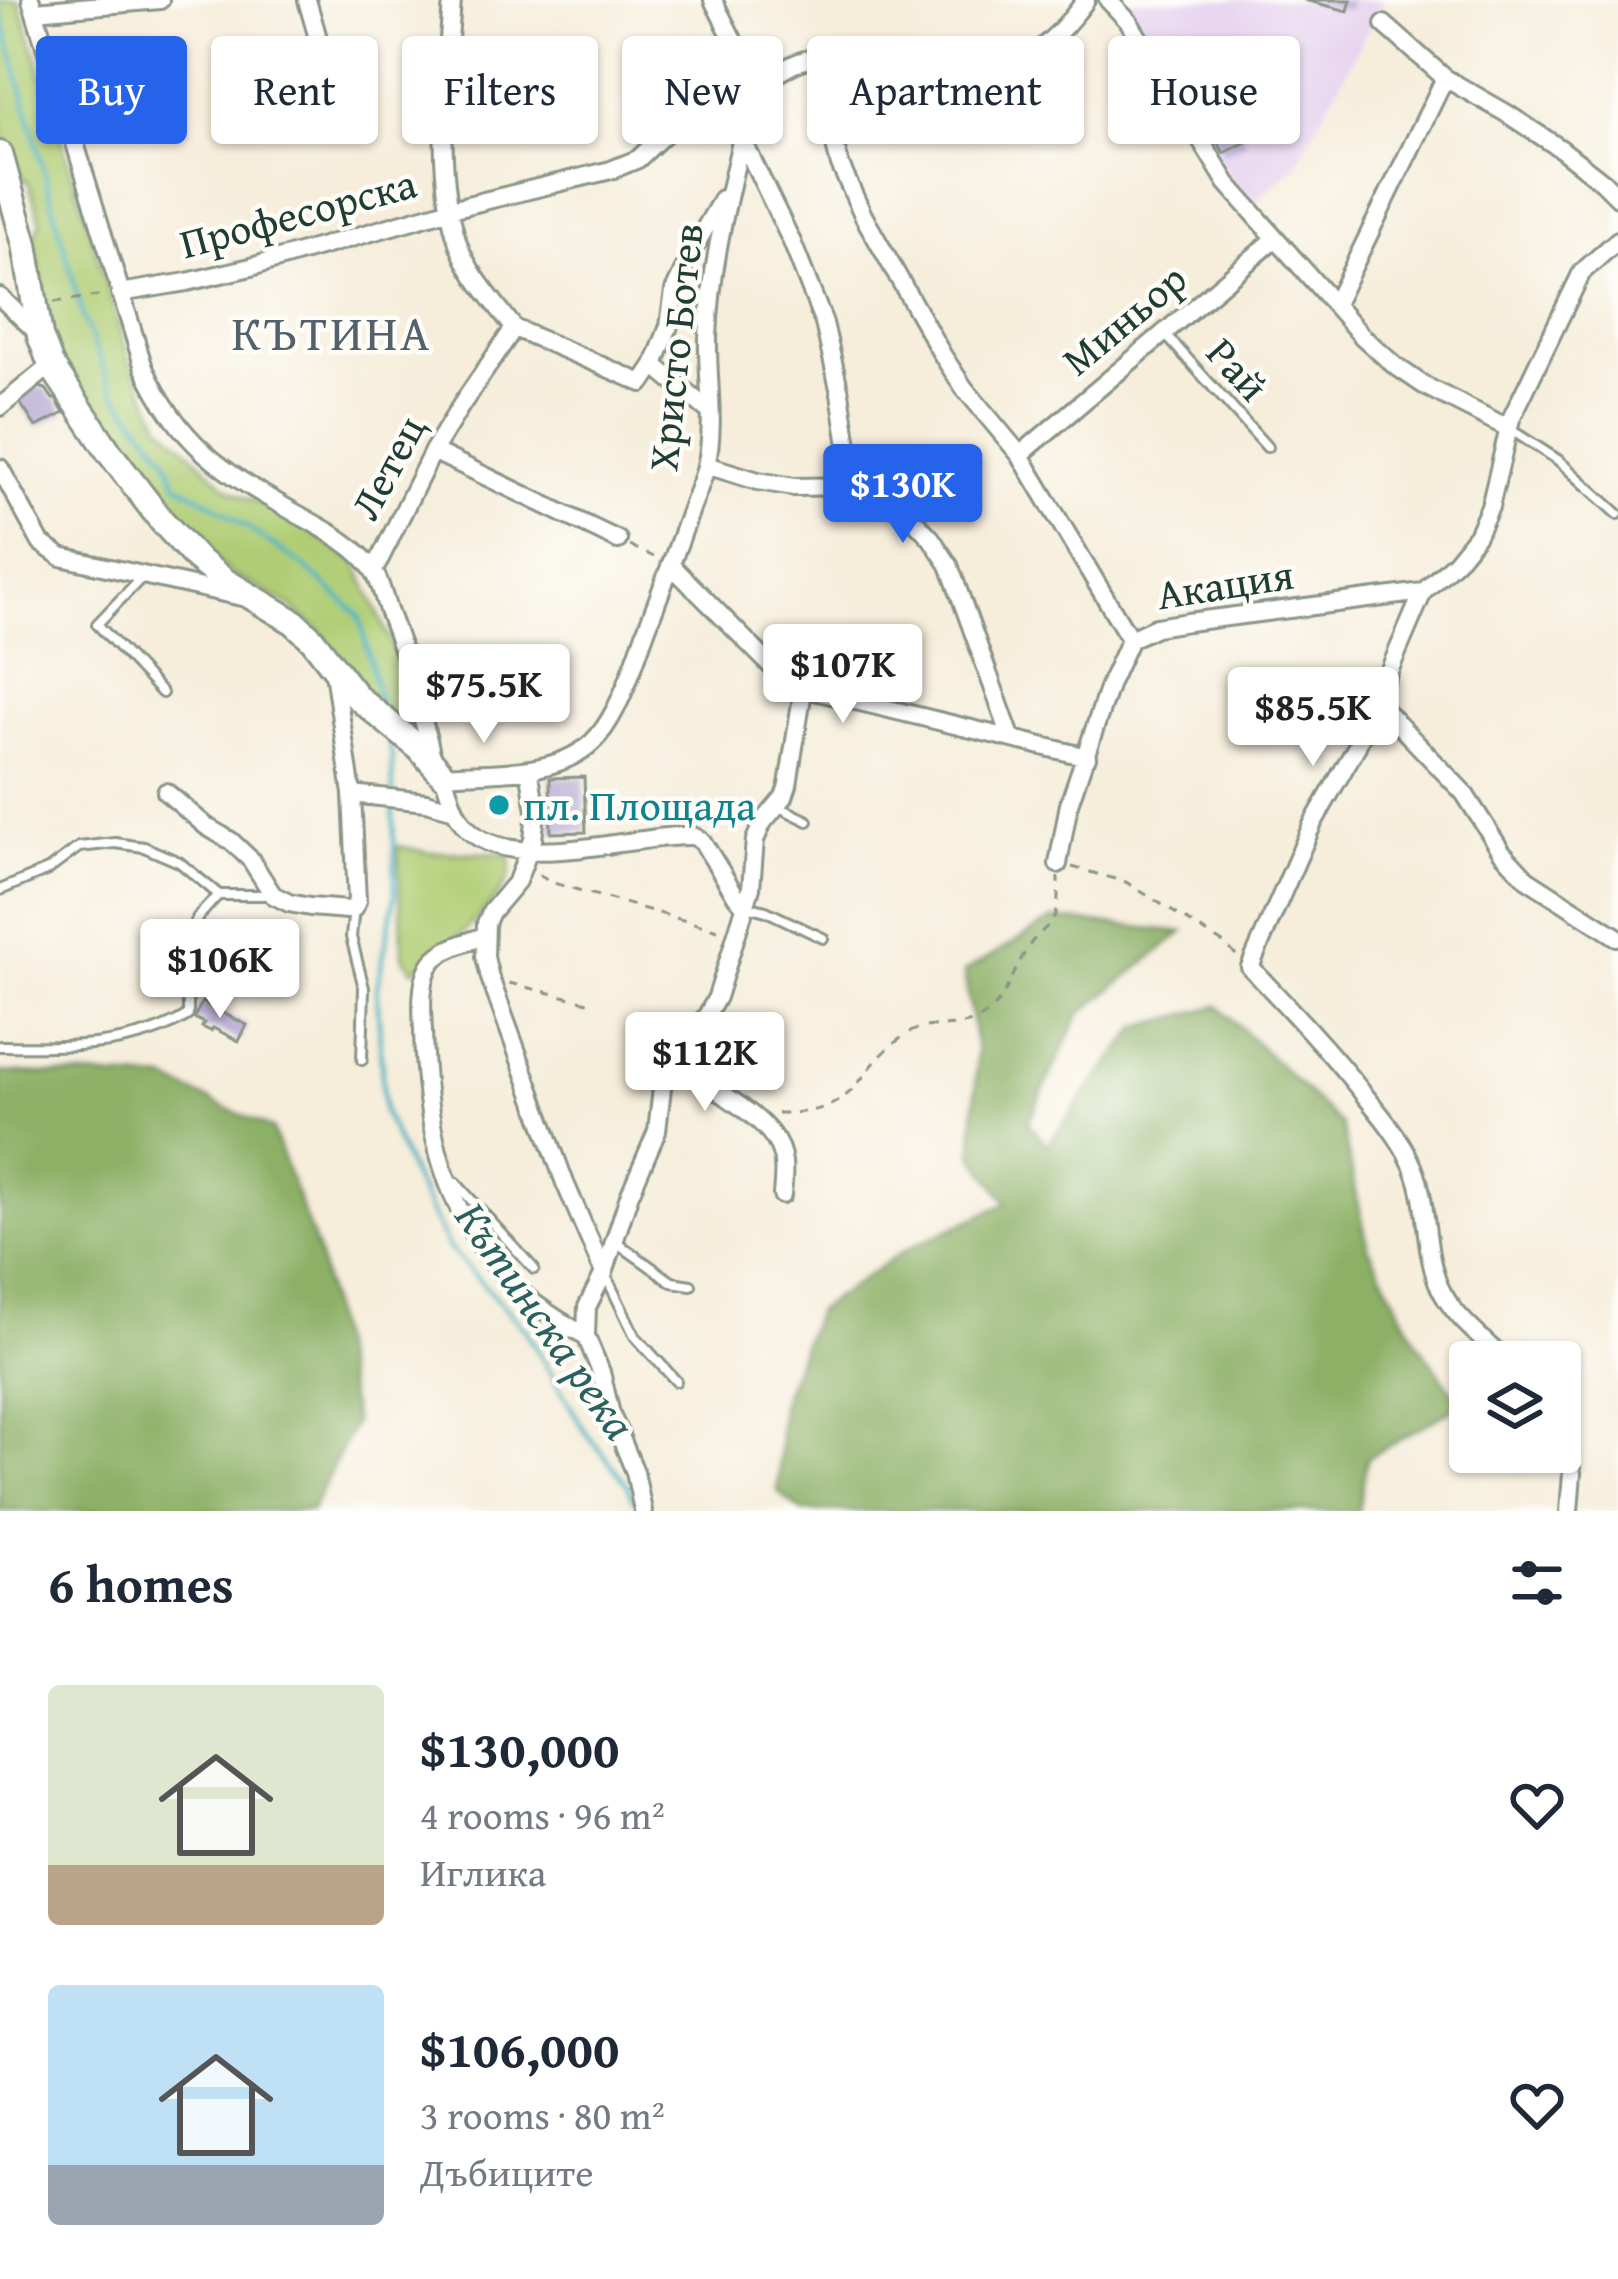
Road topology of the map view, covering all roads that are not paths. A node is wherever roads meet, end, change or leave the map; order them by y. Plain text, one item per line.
1 (160, 0) edge
2 (307, 0) edge
3 (452, 0) edge
4 (713, 0) edge
5 (1086, 0) edge
6 (1108, 0) edge
7 (33, 6) edge
8 (1384, 24) dead end
9 (317, 36) edge
10 (731, 36) edge
11 (1055, 36) edge
12 (1445, 78) junction
13 (654, 144) edge
14 (741, 144) edge
15 (744, 144) edge
16 (835, 144) edge
17 (0, 154) edge
18 (731, 184) junction
19 (1618, 197) edge
20 (451, 209) junction
21 (1275, 239) junction
22 (1618, 241) edge
23 (120, 292) junction
24 (0, 297) edge
25 (1335, 304) junction
26 (514, 328) junction
27 (1164, 333) junction
28 (40, 335) junction
29 (51, 365) junction
30 (654, 365) junction
31 (0, 407) edge
32 (709, 411) junction
33 (1508, 428) junction
34 (1267, 447) dead end
35 (433, 451) junction
36 (1019, 454) junction
37 (706, 465) junction
38 (0, 468) edge
39 (854, 486) junction
40 (1618, 514) edge
41 (618, 540) road end
42 (671, 566) junction
43 (374, 572) junction
44 (143, 576) junction
45 (1424, 592) junction
46 (255, 599) junction
47 (1130, 639) junction
48 (334, 669) junction
49 (803, 690) junction
50 (162, 692) dead end
51 (1375, 700) junction
52 (1011, 737) junction
53 (1087, 757) junction
54 (432, 762) junction
55 (529, 769) junction
56 (166, 792) dead end
57 (360, 796) junction
58 (776, 805) junction
59 (455, 810) junction
60 (808, 820) dead end
61 (526, 858) junction
62 (1058, 864) road end
63 (0, 890) edge
64 (218, 895) junction
65 (273, 895) junction
66 (746, 906) junction
67 (355, 908) junction
68 (484, 936) junction
69 (823, 938) dead end
70 (1616, 938) edge
71 (706, 1017) junction
72 (0, 1046) edge
73 (362, 1060) dead end
74 (442, 1168) junction
75 (782, 1195) dead end
76 (614, 1241) junction
77 (534, 1269) dead end
78 (604, 1273) junction
79 (692, 1285) dead end
80 (586, 1336) junction
81 (1484, 1341) edge
82 (676, 1382) dead end
83 (1572, 1473) edge
84 (643, 1511) edge
85 (1569, 1511) edge

1 - 7 street
2 - 9 street
3 - 20 street
4 - 10 street
5 - 11 street
6 - 21 street
7 - 23 street
8 - 12 street
12 - 19 street
12 - 25 street
13 - 20 street, Професорска
14 - 18 street, Христо Ботев
15 - 39 street
16 - 36 street
17 - 28 street
18 - 30 street
18 - 32 street, Христо Ботев
20 - 23 street, Професорска
20 - 26 street
21 - 25 street
21 - 27 street, Миньор
22 - 33 street
23 - 43 street
24 - 28 street
25 - 33 street
26 - 30 street
26 - 35 street, Летец
27 - 34 lane, Рай
27 - 36 street, Миньор
28 - 29 street
29 - 31 street
29 - 46 street
30 - 32 street
32 - 37 street, Христо Ботев
33 - 40 lane
33 - 45 street
35 - 41 street
35 - 43 street, Летец
36 - 47 street
37 - 39 street
37 - 42 street, Христо Ботев
38 - 44 street
39 - 52 street
42 - 49 street
42 - 55 street, Христо Ботев
43 - 54 street
44 - 46 street
44 - 50 lane
45 - 47 street, Акация
45 - 51 street
46 - 48 street
47 - 53 street, Акация
48 - 54 street
48 - 57 street
49 - 52 street
49 - 58 street
51 - 70 street
51 - 81 street
52 - 53 street
53 - 62 street, Акация
54 - 55 street, Христо Ботев
54 - 59 street
55 - 61 street
56 - 65 street
57 - 59 street
57 - 67 street
58 - 60 lane
58 - 66 street
59 - 61 street
61 - 66 street
61 - 68 street
63 - 64 lane
64 - 65 lane
64 - 72 lane
65 - 67 street
66 - 69 lane
66 - 71 street
67 - 73 lane
68 - 74 street
68 - 78 street
71 - 75 street
71 - 76 street
74 - 77 lane
74 - 80 street
76 - 78 street
76 - 79 lane
78 - 80 street
78 - 82 lane
80 - 84 street
83 - 85 street

